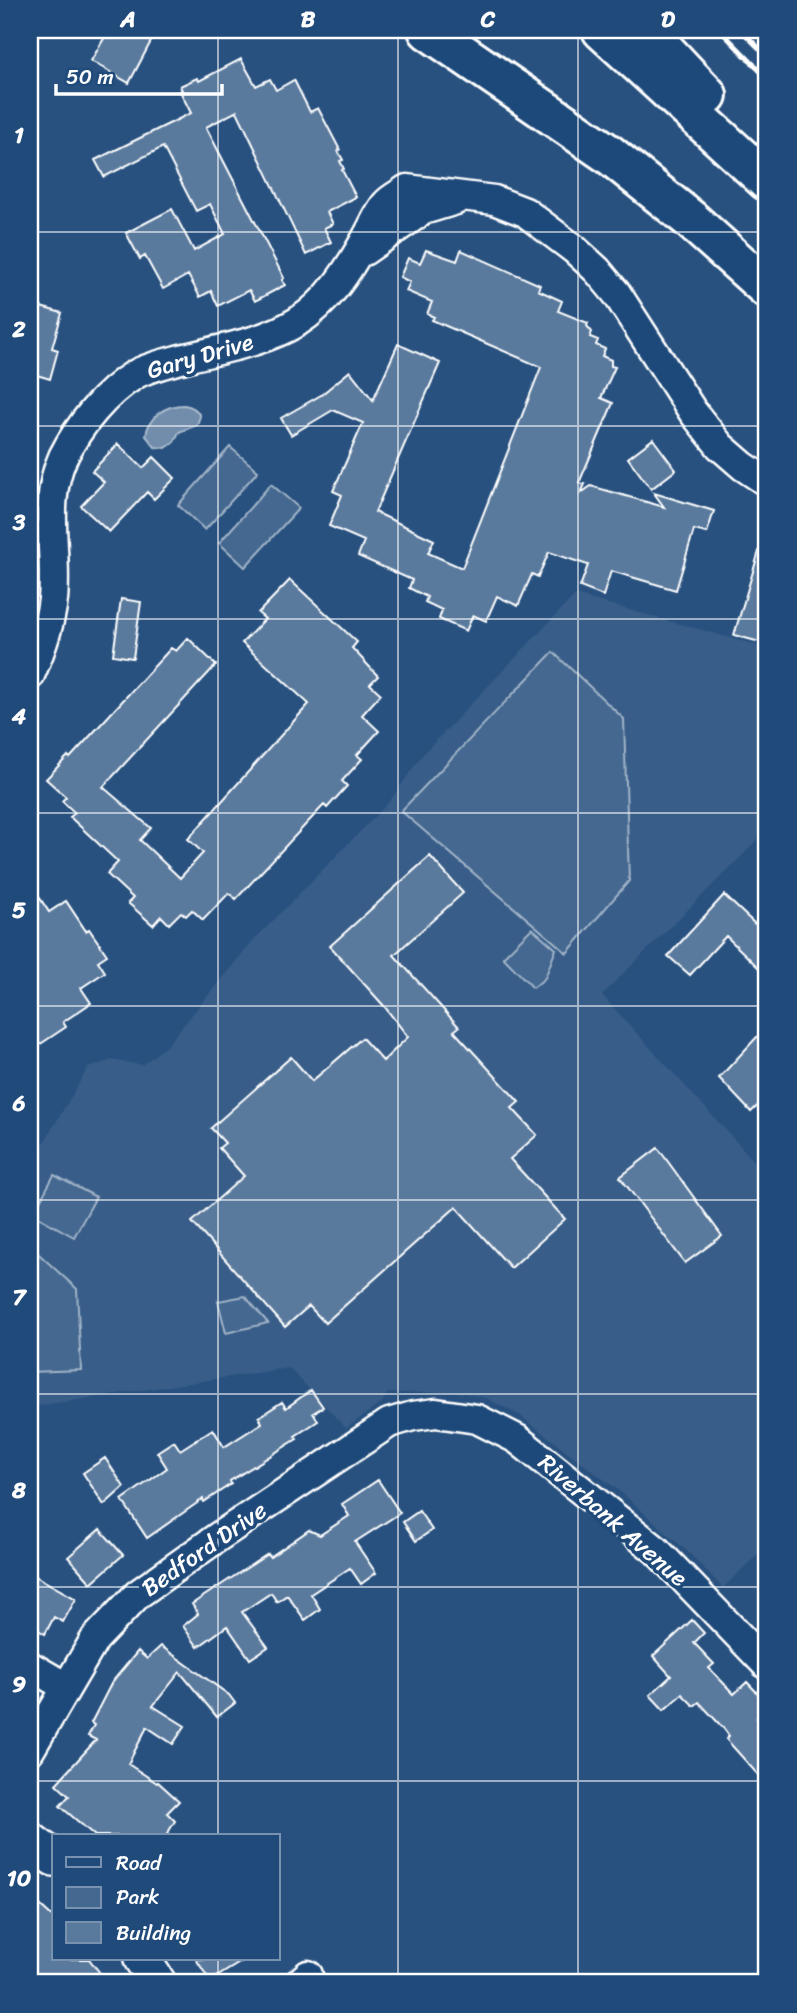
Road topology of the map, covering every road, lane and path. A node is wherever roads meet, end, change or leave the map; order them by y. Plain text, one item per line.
1 (428, 30) edge
2 (602, 30) edge
3 (646, 30) edge
4 (767, 160) edge
5 (767, 181) edge
6 (767, 288) edge
7 (767, 482) edge
8 (30, 675) edge
9 (436, 1413) joint
10 (767, 1665) edge
11 (30, 1666) edge
12 (66, 1687) junction
13 (30, 1750) edge
14 (30, 1840) edge
15 (52, 1856) edge
16 (143, 1960) edge
17 (158, 1983) edge

1 - 6 highway
2 - 5 highway
3 - 4 highway
7 - 8 street, Gary Drive
9 - 10 street, Riverbank Avenue
9 - 12 street, Bedford Drive
11 - 12 street
12 - 13 street, Bedford Drive
14 - 15 main road
16 - 17 main road

